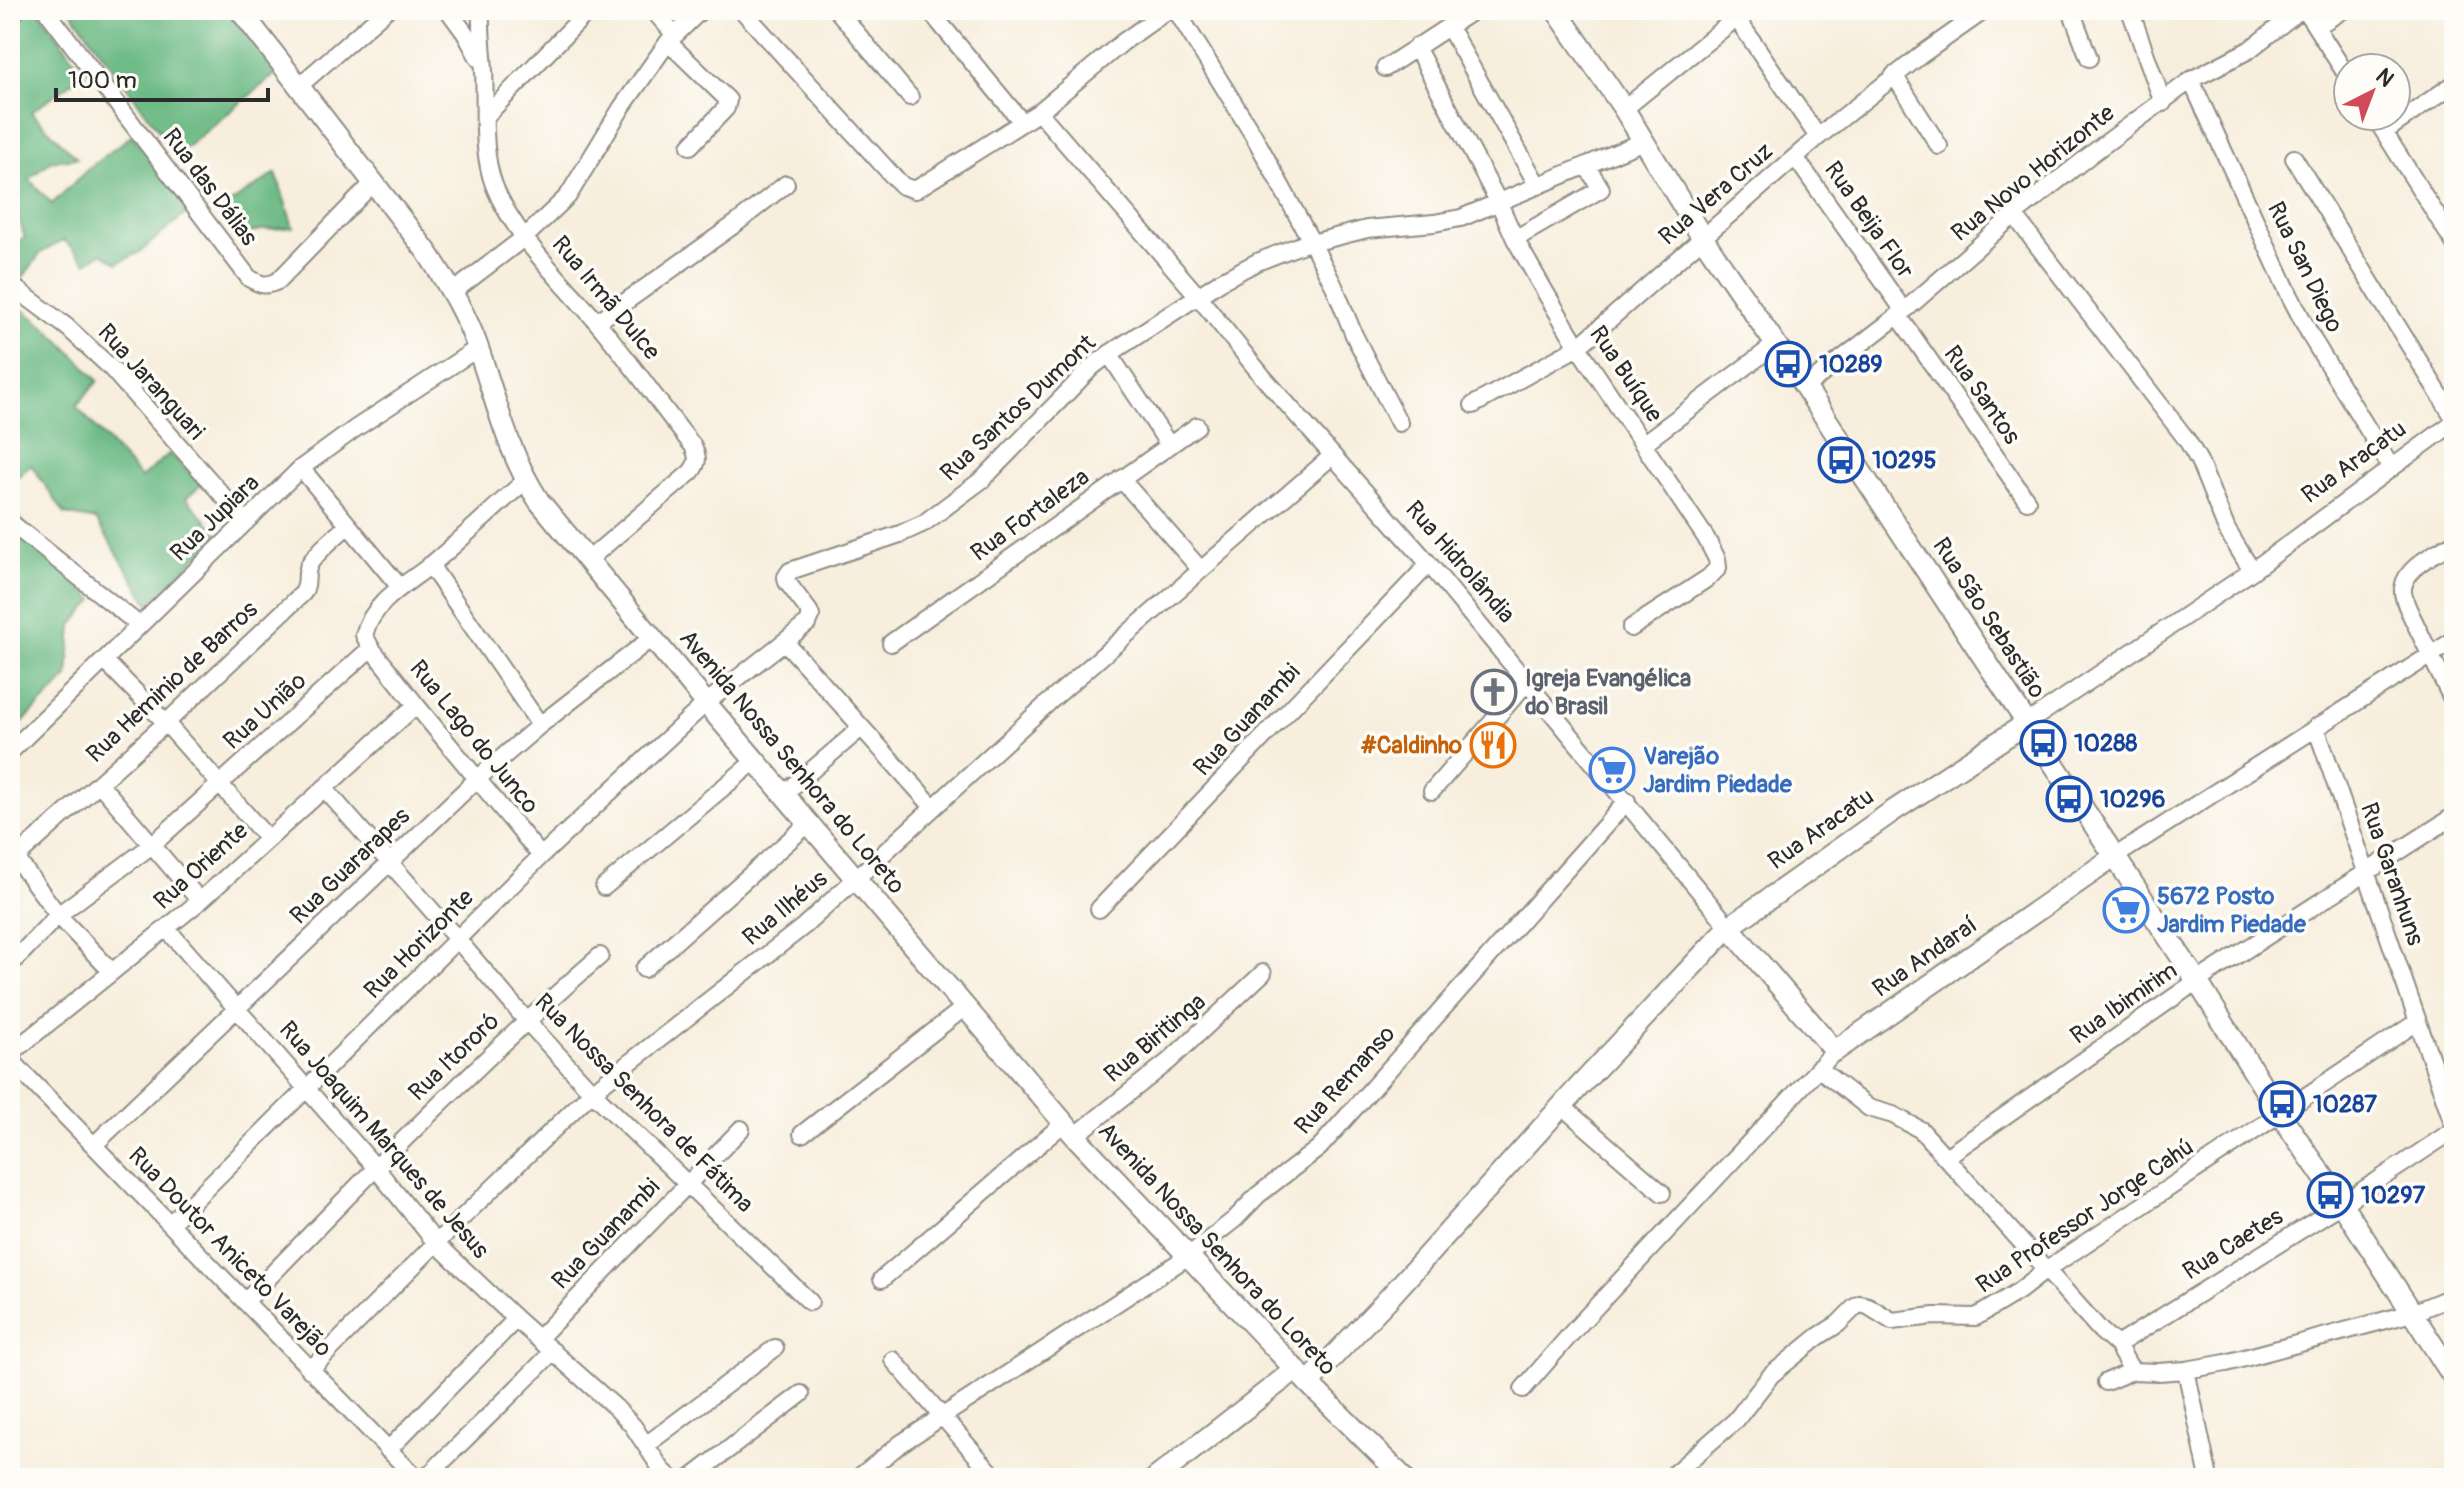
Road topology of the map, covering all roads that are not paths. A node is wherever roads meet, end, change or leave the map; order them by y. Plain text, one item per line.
1 (17, 10) edge
2 (46, 10) edge
3 (240, 10) edge
4 (386, 10) edge
5 (448, 10) edge
6 (481, 10) edge
7 (589, 10) edge
8 (653, 10) edge
9 (701, 10) edge
10 (742, 10) edge
11 (837, 10) edge
12 (929, 10) edge
13 (1474, 10) edge
14 (1556, 10) edge
15 (1985, 10) edge
16 (2071, 10) edge
17 (2130, 10) edge
18 (2302, 10) edge
19 (2343, 10) edge
20 (1168, 11) edge
21 (1738, 13) edge
22 (10, 15) edge
23 (1449, 27) junction
24 (2316, 27) junction
25 (671, 38) junction
26 (1416, 47) junction
27 (2332, 52) edge
28 (2089, 58) dead end
29 (484, 68) junction
30 (1385, 68) dead end
31 (1894, 75) junction
32 (2191, 80) junction
33 (2454, 84) edge
34 (299, 86) junction
35 (910, 97) dead end
36 (2163, 103) junction
37 (1624, 109) junction
38 (1039, 112) junction
39 (2412, 113) edge
40 (485, 117) junction
41 (1022, 122) junction
42 (2384, 132) edge
43 (1818, 137) junction
44 (1644, 141) junction
45 (690, 146) dead end
46 (1939, 146) dead end
47 (1795, 157) junction
48 (2294, 158) dead end
49 (1586, 165) junction
50 (374, 182) junction
51 (786, 184) dead end
52 (1538, 186) junction
53 (1499, 203) junction
54 (2014, 215) junction
55 (525, 237) junction
56 (1702, 237) junction
57 (1515, 239) junction
58 (1311, 242) junction
59 (2454, 243) edge
60 (15, 289) edge
61 (453, 292) junction
62 (1197, 295) junction
63 (1901, 313) junction
64 (597, 322) junction
65 (1776, 344) junction
66 (1578, 347) junction
67 (478, 348) junction
68 (1109, 354) junction
69 (1805, 387) junction
70 (1473, 405) dead end
71 (2454, 420) edge
72 (1399, 423) dead end
73 (1197, 426) dead end
74 (1644, 443) junction
75 (1169, 445) junction
76 (1332, 456) junction
77 (2391, 467) junction
78 (301, 468) junction
79 (1121, 479) junction
80 (525, 481) junction
81 (2027, 501) dead end
82 (10, 522) edge
83 (246, 522) junction
84 (348, 525) junction
85 (2454, 542) edge
86 (588, 560) junction
87 (1429, 564) junction
88 (430, 565) junction
89 (1200, 569) junction
90 (2252, 571) junction
91 (399, 586) junction
92 (808, 623) joint
93 (139, 625) junction
94 (1631, 628) dead end
95 (653, 637) junction
96 (2454, 640) edge
97 (786, 643) junction
98 (891, 643) dead end
99 (371, 648) junction
100 (2432, 656) junction
101 (104, 660) junction
102 (1528, 681) junction
103 (706, 703) junction
104 (2454, 703) edge
105 (416, 705) junction
106 (166, 723) junction
107 (2027, 723) junction
108 (540, 725) junction
109 (2316, 727) junction
110 (861, 728) junction
111 (10, 752) edge
112 (756, 760) junction
113 (477, 779) junction
114 (99, 783) junction
115 (220, 784) junction
116 (324, 788) junction
117 (1432, 791) dead end
118 (784, 794) junction
119 (1627, 801) junction
120 (933, 807) junction
121 (2454, 816) edge
122 (809, 823) junction
123 (268, 839) junction
124 (152, 845) junction
125 (541, 856) junction
126 (2114, 857) junction
127 (13, 860) edge
128 (389, 861) junction
129 (2366, 871) junction
130 (857, 880) junction
131 (604, 887) dead end
132 (200, 901) junction
133 (1099, 909) dead end
134 (58, 915) junction
135 (1729, 927) junction
136 (167, 929) junction
137 (457, 939) junction
138 (600, 956) dead end
139 (10, 965) edge
140 (644, 969) dead end
141 (112, 972) junction
142 (1263, 973) dead end
143 (2197, 981) junction
144 (965, 1007) junction
145 (236, 1008) junction
146 (526, 1020) junction
147 (2417, 1022) junction
148 (1835, 1051) junction
149 (10, 1056) edge
150 (1818, 1068) junction
151 (306, 1089) junction
152 (592, 1092) junction
153 (1563, 1107) junction
154 (2280, 1114) junction
155 (2454, 1128) edge
156 (741, 1129) dead end
157 (1069, 1129) junction
158 (802, 1134) dead end
159 (94, 1145) junction
160 (1946, 1157) junction
161 (375, 1167) junction
162 (689, 1184) junction
163 (1662, 1193) dead end
164 (2342, 1204) junction
165 (170, 1224) junction
166 (436, 1243) junction
167 (1187, 1257) junction
168 (2046, 1270) junction
169 (882, 1279) dead end
170 (2454, 1296) edge
171 (245, 1302) junction
172 (810, 1302) dead end
173 (2412, 1313) junction
174 (516, 1319) junction
175 (539, 1338) junction
176 (2117, 1345) junction
177 (775, 1348) dead end
178 (553, 1351) junction
179 (893, 1360) dead end
180 (310, 1370) junction
181 (2186, 1370) junction
182 (2132, 1371) junction
183 (1302, 1376) junction
184 (2454, 1378) edge
185 (2106, 1382) dead end
186 (1523, 1389) dead end
187 (801, 1394) dead end
188 (943, 1417) junction
189 (646, 1445) junction
190 (388, 1450) junction
191 (662, 1475) edge
192 (416, 1478) edge
193 (426, 1478) edge
194 (691, 1478) edge
195 (858, 1478) edge
196 (996, 1478) edge
197 (1156, 1478) edge
198 (1404, 1478) edge
199 (1669, 1478) edge
200 (2209, 1478) edge

1 - 22 street
2 - 50 street, Rua das Dálias
3 - 34 street, Avenida Nossa Senhora do Loreto
4 - 34 street
5 - 29 street
6 - 29 street, Rua Irmã Dulce
7 - 40 street
8 - 25 street
9 - 25 street
10 - 41 street
11 - 35 street
12 - 41 street
13 - 23 street
14 - 37 street, Rua São Sebastião
15 - 31 street, Rua Vera Cruz
16 - 28 street
17 - 36 street
18 - 24 street
18 - 32 street, Rua Novo Horizonte
19 - 24 street
20 - 38 street
20 - 58 street
21 - 37 street
21 - 43 street
23 - 26 street
23 - 52 street
24 - 27 street
25 - 45 street
25 - 55 street
26 - 30 street
26 - 53 street, Rua Buíque
29 - 40 street, Rua Irmã Dulce
31 - 43 street, Rua Vera Cruz
31 - 46 street
32 - 36 street, Rua Novo Horizonte
32 - 77 street, Rua San Diego
33 - 39 street
34 - 50 street, Avenida Nossa Senhora do Loreto
36 - 54 street, Rua Novo Horizonte
37 - 44 street, Rua São Sebastião
38 - 41 street
38 - 62 street, Rua Hidrolândia
40 - 55 street, Rua Irmã Dulce
42 - 59 street
43 - 47 street, Rua Vera Cruz
44 - 49 street, Rua Santos Dumont
44 - 56 street, Rua São Sebastião
47 - 56 street, Rua Vera Cruz
47 - 63 street, Rua Beija Flor
48 - 71 street
49 - 52 street, Rua Santos Dumont
49 - 57 street
50 - 61 street, Avenida Nossa Senhora do Loreto
51 - 64 street
52 - 53 street, Rua Santos Dumont
53 - 57 street, Rua Buíque
53 - 58 street, Rua Santos Dumont
54 - 63 street, Rua Novo Horizonte
54 - 90 street
55 - 61 street
55 - 64 street, Rua Irmã Dulce
56 - 65 street, Rua São Sebastião
56 - 66 street, Rua Vera Cruz
57 - 66 street, Rua Buíque
58 - 62 street, Rua Santos Dumont
58 - 72 street
60 - 83 street, Rua Jaranguari
61 - 67 street, Avenida Nossa Senhora do Loreto
62 - 68 street, Rua Santos Dumont
62 - 76 street, Rua Hidrolândia
63 - 69 street, Rua Novo Horizonte
63 - 81 street, Rua Santos
64 - 86 street, Rua Irmã Dulce
65 - 69 street, Rua São Sebastião
65 - 74 street
66 - 70 street, Rua Vera Cruz
66 - 74 street, Rua Buíque
67 - 78 street, Rua Jupiara
67 - 80 street, Avenida Nossa Senhora do Loreto
68 - 75 street
68 - 92 street, Rua Santos Dumont
69 - 107 street, Rua São Sebastião
71 - 77 street, Rua Aracatu
73 - 75 street, Rua Fortaleza
74 - 94 street, Rua Buíque
75 - 79 street, Rua Fortaleza
76 - 87 street, Rua Hidrolândia
76 - 89 street, Rua Ilhéus
77 - 90 street, Rua Aracatu
78 - 83 street, Rua Jupiara
78 - 84 street
79 - 89 street
79 - 98 street, Rua Fortaleza
80 - 86 street, Avenida Nossa Senhora do Loreto
80 - 88 street
82 - 93 street
83 - 93 street, Rua Jupiara
84 - 91 street
84 - 106 street, Rua Heminio de Barros
85 - 100 street
86 - 95 street, Avenida Nossa Senhora do Loreto
87 - 102 street, Rua Hidrolândia
87 - 133 street, Rua Guanambi
88 - 91 street
88 - 108 street
89 - 120 street, Rua Ilhéus
90 - 107 street, Rua Aracatu
91 - 99 street
92 - 97 street, Rua Horizonte
93 - 101 street, Rua Jupiara
95 - 103 street, Avenida Nossa Senhora do Loreto
95 - 108 street, Rua Guararapes
96 - 100 street, Rua Andaraí
97 - 103 street, Rua Horizonte
97 - 110 street
99 - 105 street, Rua Lago do Junco
99 - 115 street, Rua União
100 - 104 street
100 - 109 street, Rua Andaraí
101 - 106 street
101 - 111 street, Rua Jupiara
102 - 117 street
102 - 119 street, Rua Hidrolândia
103 - 112 street, Avenida Nossa Senhora do Loreto
103 - 125 street, Rua Horizonte
105 - 113 street, Rua Lago do Junco
105 - 116 street, Rua Oriente
106 - 114 street, Rua Heminio de Barros
106 - 115 street
107 - 126 street, Rua São Sebastião
107 - 135 street, Rua Aracatu
108 - 113 street, Rua Guararapes
109 - 126 street, Rua Andaraí
109 - 129 street, Rua Garanhuns
110 - 118 street
110 - 120 street
112 - 118 street, Avenida Nossa Senhora do Loreto
112 - 131 street
113 - 125 street, Rua Lago do Junco
113 - 128 street, Rua Guararapes
114 - 124 street
114 - 127 street, Rua Heminio de Barros
115 - 123 street
115 - 124 street, Rua União
116 - 123 street, Rua Oriente
116 - 128 street, Rua Nossa Senhora de Fátima
118 - 122 street, Avenida Nossa Senhora do Loreto
119 - 135 street, Rua Hidrolândia
119 - 167 street, Rua Remanso
120 - 130 street, Rua Ilhéus
121 - 129 street, Rua Ibimirim
122 - 130 street, Avenida Nossa Senhora do Loreto
122 - 140 street
123 - 132 street, Rua Oriente
124 - 132 street
124 - 134 street, Rua União
125 - 137 street, Rua Horizonte
126 - 143 street, Rua São Sebastião
126 - 148 street, Rua Andaraí
127 - 134 street
128 - 137 street, Rua Nossa Senhora de Fátima
128 - 145 street, Rua Guararapes
129 - 143 street, Rua Ibimirim
129 - 147 street, Rua Garanhuns
130 - 144 street, Avenida Nossa Senhora do Loreto
130 - 152 street, Rua Ilhéus
132 - 136 street, Rua Oriente
134 - 139 street, Rua União
134 - 141 street
135 - 148 street, Rua Hidrolândia
135 - 153 street, Rua Aracatu
136 - 141 street, Rua Oriente
136 - 145 street, Rua Joaquim Marques de Jesus
137 - 146 street, Rua Nossa Senhora de Fátima
137 - 151 street, Rua Horizonte
138 - 146 street, Rua Itororó
141 - 149 street, Rua Oriente
142 - 157 street, Rua Biritinga
143 - 154 street, Rua São Sebastião
143 - 160 street, Rua Ibimirim
144 - 157 street, Avenida Nossa Senhora do Loreto
144 - 158 street
145 - 151 street, Rua Joaquim Marques de Jesus
145 - 159 street, Rua Guararapes
146 - 152 street, Rua Nossa Senhora de Fátima
146 - 161 street, Rua Itororó
147 - 154 street, Rua Professor Jorge Cahú
147 - 155 street, Rua Garanhuns
148 - 150 street, Rua Andaraí
149 - 159 street, Rua Doutor Aniceto Varejão
150 - 160 street
150 - 186 street, Rua Andaraí
151 - 161 street, Rua Joaquim Marques de Jesus
151 - 165 street, Rua Horizonte
152 - 162 street, Rua Nossa Senhora de Fátima
152 - 166 street, Rua Ilhéus
153 - 163 street
153 - 183 street, Rua Aracatu
154 - 164 street, Rua São Sebastião
154 - 168 street, Rua Professor Jorge Cahú
155 - 164 street, Rua Caetes
156 - 162 street, Rua Guanambi
157 - 167 street, Avenida Nossa Senhora do Loreto
157 - 169 street, Rua Biritinga
159 - 165 street, Rua Doutor Aniceto Varejão
160 - 168 street
161 - 166 street, Rua Joaquim Marques de Jesus
161 - 171 street, Rua Itororó
162 - 172 street, Rua Nossa Senhora de Fátima
162 - 175 street, Rua Guanambi
164 - 173 street, Rua São Sebastião
164 - 176 street, Rua Caetes
165 - 171 street, Rua Doutor Aniceto Varejão
166 - 174 street, Rua Joaquim Marques de Jesus
166 - 180 street, Rua Ilhéus
167 - 183 street, Avenida Nossa Senhora do Loreto
167 - 188 street, Rua Remanso
168 - 176 street
168 - 199 street, Rua Professor Jorge Cahú
170 - 173 street
171 - 180 street, Rua Doutor Aniceto Varejão
173 - 181 street
173 - 184 street, Rua São Sebastião
174 - 175 street, Rua Joaquim Marques de Jesus
174 - 190 street
175 - 178 street, Rua Joaquim Marques de Jesus
176 - 182 street
177 - 189 street
178 - 189 street, Rua Joaquim Marques de Jesus
178 - 193 street
179 - 188 street
180 - 190 street, Rua Doutor Aniceto Varejão
181 - 182 street
181 - 200 street
182 - 185 street
183 - 197 street, Rua Aracatu
183 - 198 street, Avenida Nossa Senhora do Loreto
187 - 194 street
188 - 195 street, Rua Remanso
188 - 196 street
189 - 191 street, Rua Joaquim Marques de Jesus
190 - 192 street, Rua Doutor Aniceto Varejão

